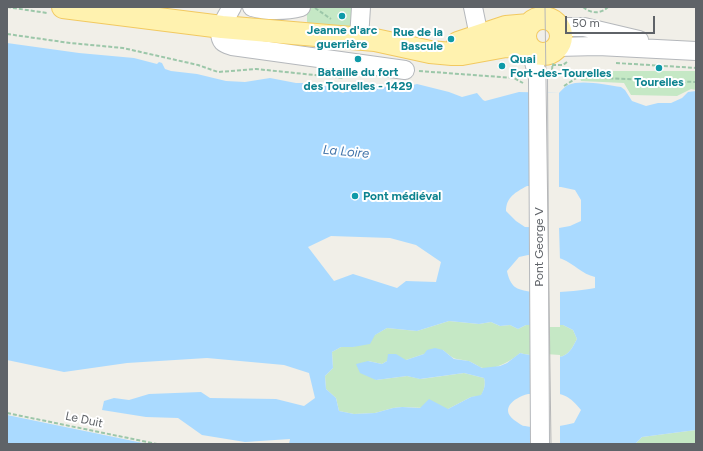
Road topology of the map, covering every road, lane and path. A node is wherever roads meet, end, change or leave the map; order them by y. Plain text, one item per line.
1 (63, 7) edge
2 (232, 7) edge
3 (252, 7) edge
4 (301, 7) edge
5 (312, 7) edge
6 (361, 7) edge
7 (473, 7) edge
8 (584, 7) edge
9 (608, 7) edge
10 (529, 16) edge
11 (332, 20) dead end
12 (222, 27) junction
13 (7, 34) edge
14 (367, 39) junction
15 (557, 42) edge
16 (468, 47) junction
17 (530, 48) junction
18 (696, 51) edge
19 (612, 63) dead end
20 (696, 68) edge
21 (405, 70) joint
22 (348, 78) dead end
23 (696, 82) edge
24 (564, 86) dead end
25 (532, 90) junction
26 (7, 413) edge
27 (157, 444) edge
28 (540, 444) edge

1 - 12 main road
2 - 12 street
3 - 4 street
5 - 11 path
6 - 14 street
7 - 16 street
8 - 9 path
10 - 15 main road
10 - 16 main road
10 - 17 main road
12 - 14 main road
12 - 21 street
13 - 22 path
14 - 16 main road
14 - 16 main road
15 - 17 main road
15 - 18 street
16 - 17 main road
17 - 25 street, Pont George V
19 - 20 path
21 - 25 path
23 - 24 path
25 - 28 street, Pont George V
26 - 27 path, Le Duit

